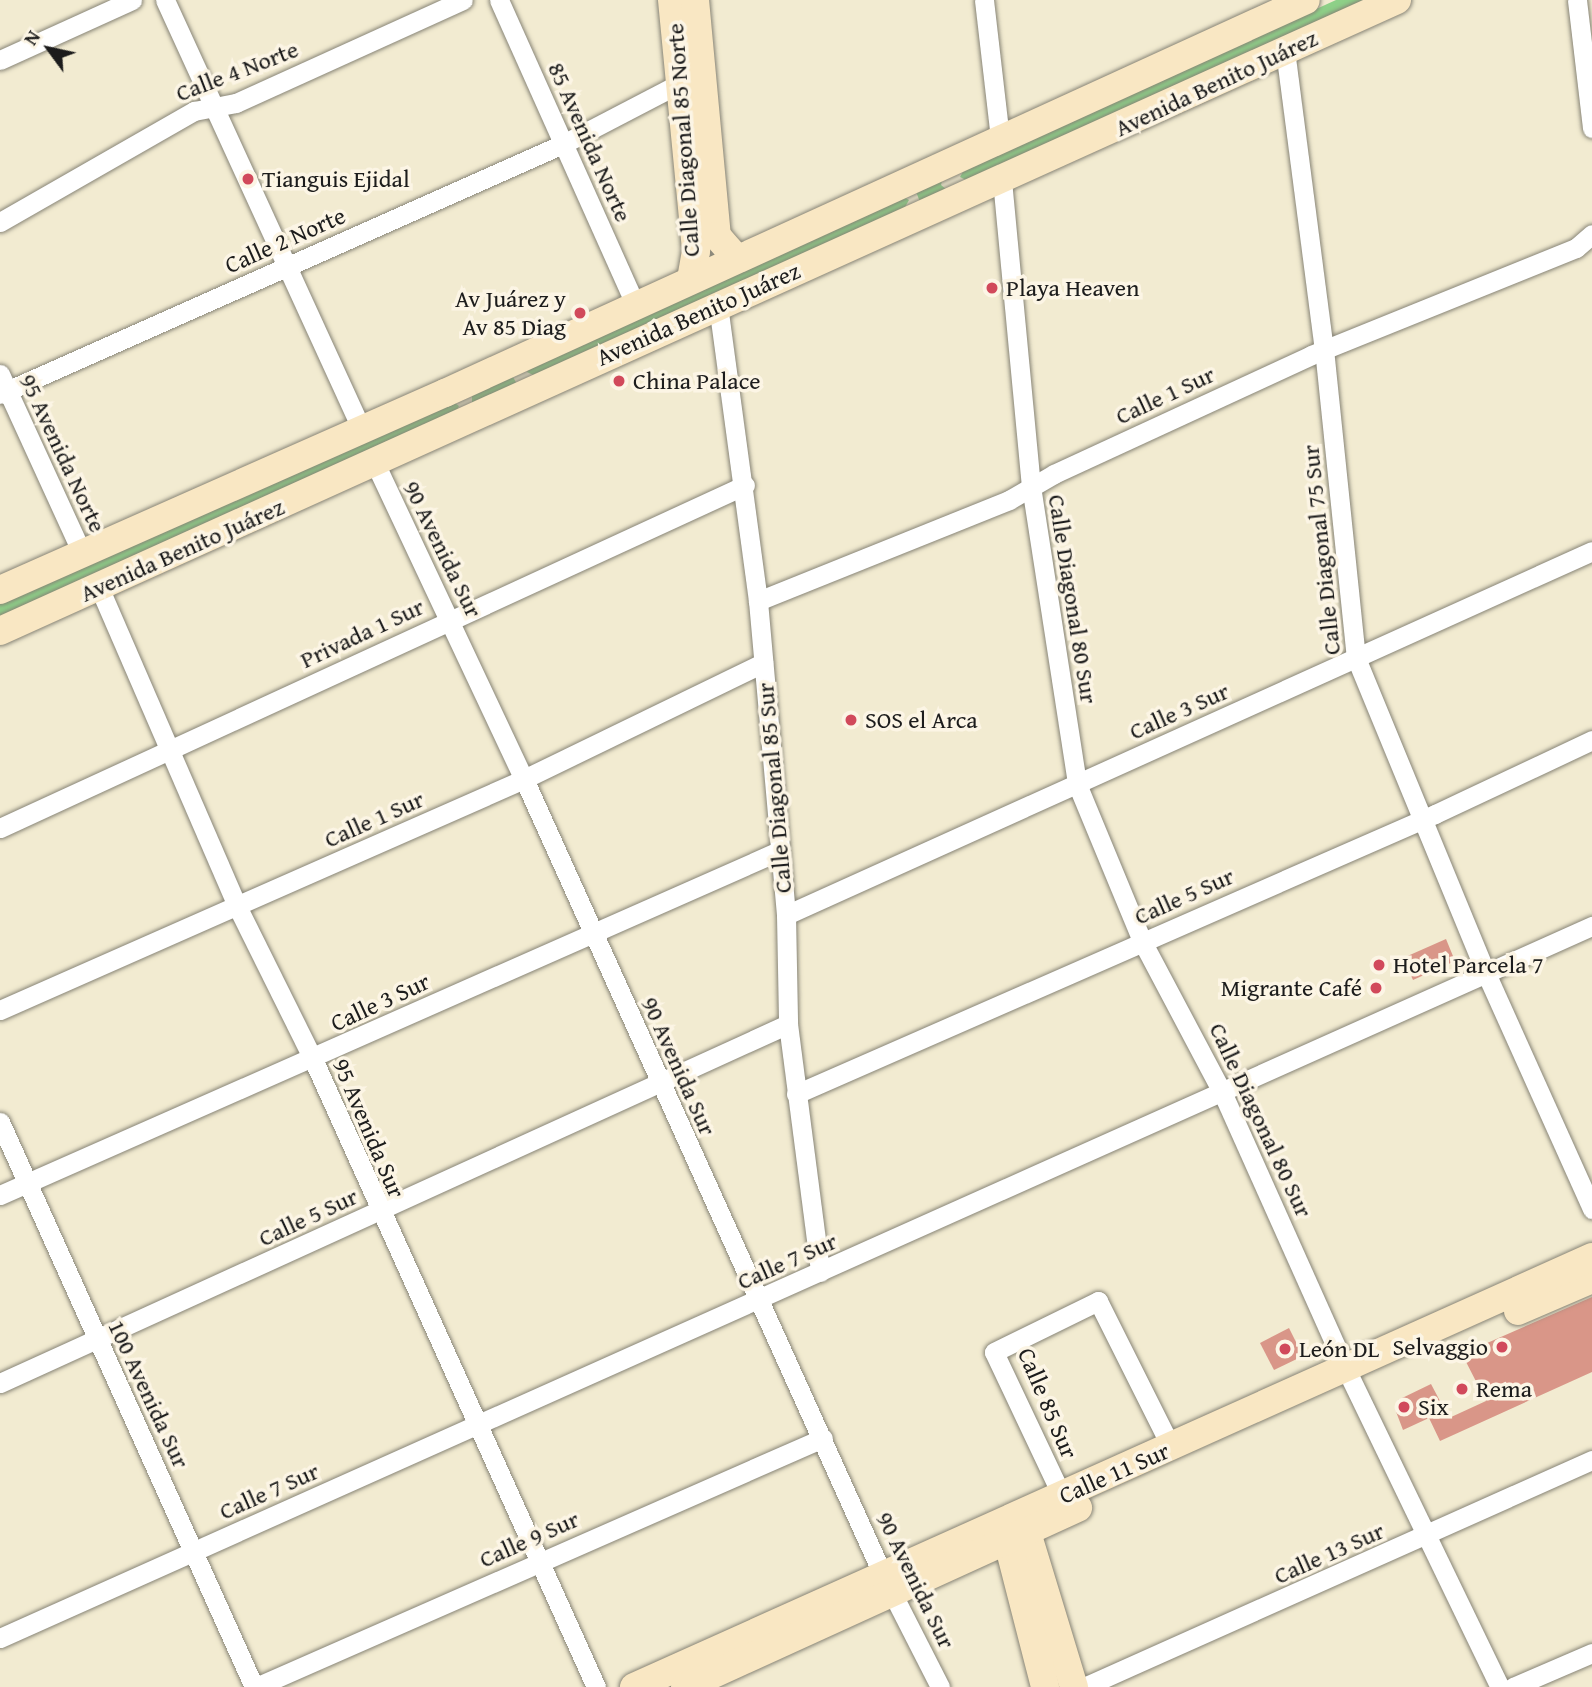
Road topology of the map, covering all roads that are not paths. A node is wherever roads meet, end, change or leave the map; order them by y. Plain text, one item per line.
1 (132, 0) edge
2 (165, 0) edge
3 (463, 0) edge
4 (499, 0) edge
5 (672, 0) edge
6 (695, 0) edge
7 (984, 0) edge
8 (1577, 0) edge
9 (1391, 1) edge
10 (1290, 3) edge
11 (1285, 50) junction
12 (0, 60) edge
13 (691, 78) junction
14 (215, 106) junction
15 (1592, 128) edge
16 (1000, 139) junction
17 (565, 143) junction
18 (966, 155) junction
19 (1002, 180) junction
20 (901, 183) junction
21 (973, 192) junction
22 (911, 219) junction
23 (0, 222) edge
24 (1592, 234) edge
25 (736, 258) junction
26 (288, 266) junction
27 (691, 279) junction
28 (635, 304) junction
29 (719, 305) junction
30 (1324, 349) junction
31 (527, 355) junction
32 (3, 386) edge
33 (536, 388) junction
34 (446, 393) junction
35 (457, 424) junction
36 (361, 428) junction
37 (374, 463) junction
38 (745, 485) junction
39 (1031, 486) junction
40 (1592, 551) edge
41 (82, 553) junction
42 (99, 587) junction
43 (0, 590) edge
44 (758, 601) junction
45 (450, 619) junction
46 (0, 631) edge
47 (1356, 658) junction
48 (763, 663) junction
49 (1592, 740) edge
50 (169, 748) junction
51 (524, 779) junction
52 (1077, 784) junction
53 (1421, 820) junction
54 (0, 828) edge
55 (779, 851) junction
56 (237, 906) junction
57 (786, 915) junction
58 (1592, 926) edge
59 (592, 931) junction
60 (1142, 941) junction
61 (1486, 973) junction
62 (0, 1010) edge
63 (788, 1024) junction
64 (313, 1059) junction
65 (659, 1084) junction
66 (796, 1094) junction
67 (1223, 1094) junction
68 (0, 1122) edge
69 (28, 1183) junction
70 (0, 1195) edge
71 (1592, 1209) edge
72 (378, 1212) junction
73 (1592, 1256) edge
74 (820, 1272) junction
75 (1592, 1279) edge
76 (759, 1301) junction
77 (97, 1341) junction
78 (1351, 1376) junction
79 (0, 1383) edge
80 (476, 1426) junction
81 (823, 1438) junction
82 (1171, 1447) junction
83 (1592, 1460) edge
84 (1062, 1496) junction
85 (1015, 1528) junction
86 (1427, 1536) junction
87 (194, 1550) junction
88 (537, 1561) junction
89 (887, 1583) junction
90 (0, 1638) edge
91 (1592, 1653) edge
92 (255, 1687) edge
93 (596, 1687) edge
94 (634, 1687) edge
95 (685, 1687) edge
96 (940, 1687) edge
97 (1045, 1687) edge
98 (1074, 1687) edge
99 (1084, 1687) edge
100 (1500, 1687) edge
101 (1513, 1687) edge

1 - 12 street
2 - 14 street
3 - 14 street, Calle 4 Norte
4 - 17 street, 85 Avenida Norte
5 - 13 main road, Calle Diagonal 85 Norte
6 - 13 main road, Calle Diagonal 85 Norte
7 - 16 street
8 - 15 street
9 - 11 main road, Avenida Benito Juárez
10 - 16 main road, Avenida Benito Juárez
11 - 19 main road, Avenida Benito Juárez
11 - 30 street, Calle Diagonal 75 Sur
13 - 17 street, Calle 2 Norte
13 - 25 main road, Calle Diagonal 85 Norte
13 - 27 main road, Calle Diagonal 85 Norte
14 - 23 street, Calle 4 Norte
14 - 26 street
16 - 18 main road, Avenida Benito Juárez
17 - 26 street, Calle 2 Norte
17 - 28 street, 85 Avenida Norte
18 - 20 main road, Avenida Benito Juárez
18 - 21 main road
19 - 21 main road, Avenida Benito Juárez
19 - 39 street, Calle Diagonal 80 Sur
20 - 22 main road
20 - 25 main road, Avenida Benito Juárez
21 - 22 main road, Avenida Benito Juárez
22 - 29 main road, Avenida Benito Juárez
24 - 30 street, Calle 1 Sur
25 - 27 main road, Avenida Benito Juárez
26 - 32 street, Calle 2 Norte
26 - 36 street
27 - 28 main road, Avenida Benito Juárez
28 - 31 main road, Avenida Benito Juárez
29 - 33 main road, Avenida Benito Juárez
29 - 38 street, Calle Diagonal 85 Sur
30 - 39 street, Calle 1 Sur
30 - 47 street, Calle Diagonal 75 Sur
31 - 33 main road
31 - 34 main road, Avenida Benito Juárez
32 - 41 street, 95 Avenida Norte
33 - 35 main road, Avenida Benito Juárez
34 - 35 main road
34 - 36 main road, Avenida Benito Juárez
35 - 37 main road, Avenida Benito Juárez
36 - 41 main road, Avenida Benito Juárez
37 - 42 main road, Avenida Benito Juárez
37 - 45 street, 90 Avenida Sur
38 - 44 street, Calle Diagonal 85 Sur
38 - 45 street, Privada 1 Sur
39 - 44 street, Calle 1 Sur
39 - 52 street, Calle Diagonal 80 Sur
40 - 47 street, Calle 3 Sur
41 - 43 main road, Avenida Benito Juárez
42 - 46 main road, Avenida Benito Juárez
42 - 50 street, 95 Avenida Sur
44 - 48 street, Calle Diagonal 85 Sur
45 - 50 street, Privada 1 Sur
45 - 51 street, 90 Avenida Sur
47 - 52 street, Calle 3 Sur
47 - 53 street, Calle Diagonal 75 Sur
48 - 51 street, Calle 1 Sur
48 - 55 street, Calle Diagonal 85 Sur
49 - 53 street, Calle 5 Sur
50 - 54 street, Privada 1 Sur
50 - 56 street, 95 Avenida Sur
51 - 56 street, Calle 1 Sur
51 - 59 street, 90 Avenida Sur
52 - 57 street, Calle 3 Sur
52 - 60 street, Calle Diagonal 80 Sur
53 - 60 street, Calle 5 Sur
53 - 61 street, Calle Diagonal 75 Sur
55 - 57 street, Calle Diagonal 85 Sur
55 - 59 street, Calle 3 Sur
56 - 62 street, Calle 1 Sur
56 - 64 street, 95 Avenida Sur
57 - 63 street, Calle Diagonal 85 Sur
58 - 61 street, Calle 7 Sur
59 - 64 street, Calle 3 Sur
59 - 65 street, 90 Avenida Sur
60 - 66 street, Calle 5 Sur
60 - 67 street, Calle Diagonal 80 Sur
61 - 67 street, Calle 7 Sur
61 - 71 street, Calle Diagonal 75 Sur
63 - 65 street, Calle 5 Sur
63 - 66 street, Calle Diagonal 85 Sur
64 - 69 street, Calle 3 Sur
64 - 72 street, 95 Avenida Sur
65 - 72 street, Calle 5 Sur
65 - 76 street, 90 Avenida Sur
66 - 74 street, Calle Diagonal 85 Sur
67 - 74 street, Calle 7 Sur
67 - 78 street, Calle Diagonal 80 Sur
68 - 69 street, 100 Avenida Sur
69 - 70 street, Calle 3 Sur
69 - 77 street, 100 Avenida Sur
72 - 77 street, Calle 5 Sur
72 - 80 street, 95 Avenida Sur
73 - 78 main road, Calle 11 Sur
74 - 76 street, Calle 7 Sur
75 - 78 main road, Calle 11 Sur
76 - 80 street, Calle 7 Sur
76 - 81 street, 90 Avenida Sur
77 - 79 street, Calle 5 Sur
77 - 87 street, 100 Avenida Sur
78 - 82 main road, Calle 11 Sur
78 - 85 main road, Calle 11 Sur
78 - 86 street, Calle Diagonal 80 Sur
80 - 87 street, Calle 7 Sur
80 - 88 street, 95 Avenida Sur
81 - 88 street, Calle 9 Sur
81 - 89 street, 90 Avenida Sur
82 - 84 main road, Calle 11 Sur
82 - 84 street, Calle 85 Sur
83 - 86 street, Calle 13 Sur
84 - 85 main road, Calle 11 Sur
85 - 89 main road, Calle 11 Sur
85 - 97 main road
85 - 98 main road
86 - 99 street, Calle 13 Sur
86 - 100 street, Calle Diagonal 80 Sur
87 - 90 street, Calle 7 Sur
87 - 92 street, 100 Avenida Sur
88 - 92 street, Calle 9 Sur
88 - 93 street, 95 Avenida Sur
89 - 94 main road, Calle 11 Sur
89 - 95 main road, Calle 11 Sur
89 - 96 street, 90 Avenida Sur
91 - 101 street

